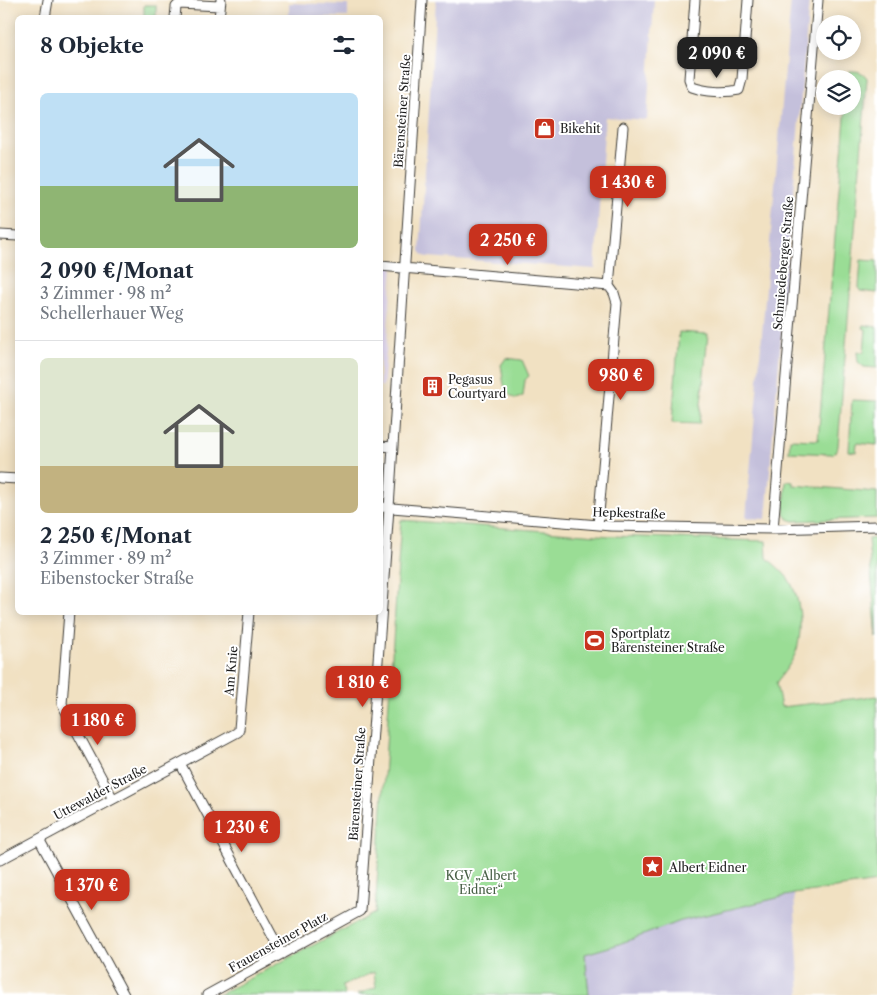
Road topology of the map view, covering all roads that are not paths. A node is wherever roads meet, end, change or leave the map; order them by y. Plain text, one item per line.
1 (48, 0) edge
2 (422, 0) edge
3 (695, 0) edge
4 (748, 0) edge
5 (818, 0) edge
6 (220, 3) edge
7 (46, 15) edge
8 (175, 15) edge
9 (623, 127) dead end
10 (0, 235) edge
11 (15, 236) edge
12 (383, 266) edge
13 (405, 268) junction
14 (609, 286) junction
15 (383, 446) edge
16 (393, 447) junction
17 (0, 478) edge
18 (15, 479) edge
19 (385, 507) edge
20 (598, 524) junction
21 (877, 526) edge
22 (773, 529) junction
23 (383, 539) edge
24 (69, 615) edge
25 (249, 615) edge
26 (378, 615) edge
27 (238, 732) joint
28 (180, 763) junction
29 (113, 799) junction
30 (39, 839) junction
31 (0, 860) edge
32 (360, 911) joint
33 (282, 954) junction
34 (124, 995) edge
35 (207, 995) edge

1 - 7 street
2 - 13 street, Bärensteiner Straße
3 - 4 street
5 - 22 street, Schmiedeberger Straße
6 - 8 street
9 - 14 street
10 - 11 street
12 - 13 street
13 - 14 street
13 - 16 street, Bärensteiner Straße
14 - 20 street
15 - 16 street
16 - 19 street, Bärensteiner Straße
17 - 18 street
19 - 20 street, Hepkestraße
19 - 23 street, Bärensteiner Straße
20 - 22 street, Hepkestraße
21 - 22 street, Hepkestraße
24 - 29 street
25 - 27 street, Am Knie
26 - 32 street, Bärensteiner Straße
27 - 28 street, Uttewalder Straße
28 - 29 street, Uttewalder Straße
28 - 33 street
29 - 30 street, Uttewalder Straße
30 - 31 street, Uttewalder Straße
30 - 34 street
32 - 33 street, Frauensteiner Platz
33 - 35 street, Frauensteiner Platz

